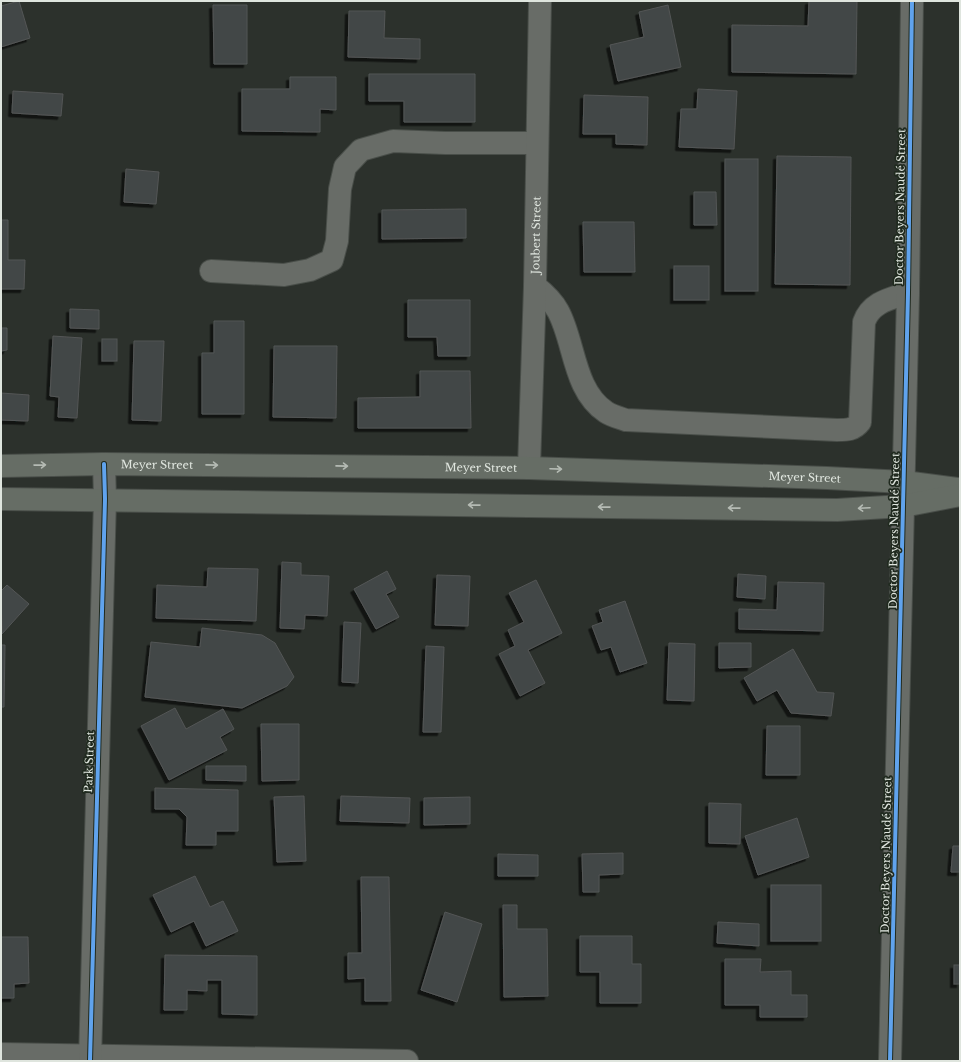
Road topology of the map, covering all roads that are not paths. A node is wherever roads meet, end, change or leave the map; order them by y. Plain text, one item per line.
1 (540, 1) edge
2 (912, 1) edge
3 (538, 143) junction
4 (211, 271) dead end
5 (535, 286) junction
6 (908, 292) junction
7 (104, 464) junction
8 (1, 466) edge
9 (529, 468) junction
10 (904, 482) junction
11 (960, 490) edge
12 (960, 495) edge
13 (1, 498) edge
14 (105, 500) junction
15 (903, 506) junction
16 (1, 1054) edge
17 (90, 1058) edge
18 (407, 1061) edge
19 (890, 1061) edge

1 - 3 street, Joubert Street
2 - 6 street, Doctor Beyers Naudé Street
3 - 4 street
3 - 5 street, Joubert Street
5 - 6 street
5 - 9 street, Joubert Street
6 - 10 street, Doctor Beyers Naudé Street
8 -> 7 main road, Meyer Street
7 -> 9 main road, Meyer Street
7 - 14 street, Park Street
9 -> 10 main road, Meyer Street
10 - 11 main road, Meyer Street
10 - 15 street, Doctor Beyers Naudé Street
12 - 15 main road
13 - 14 main road
15 -> 14 main road
14 - 17 street, Park Street
15 - 19 street, Doctor Beyers Naudé Street
16 - 17 street
17 - 18 street

